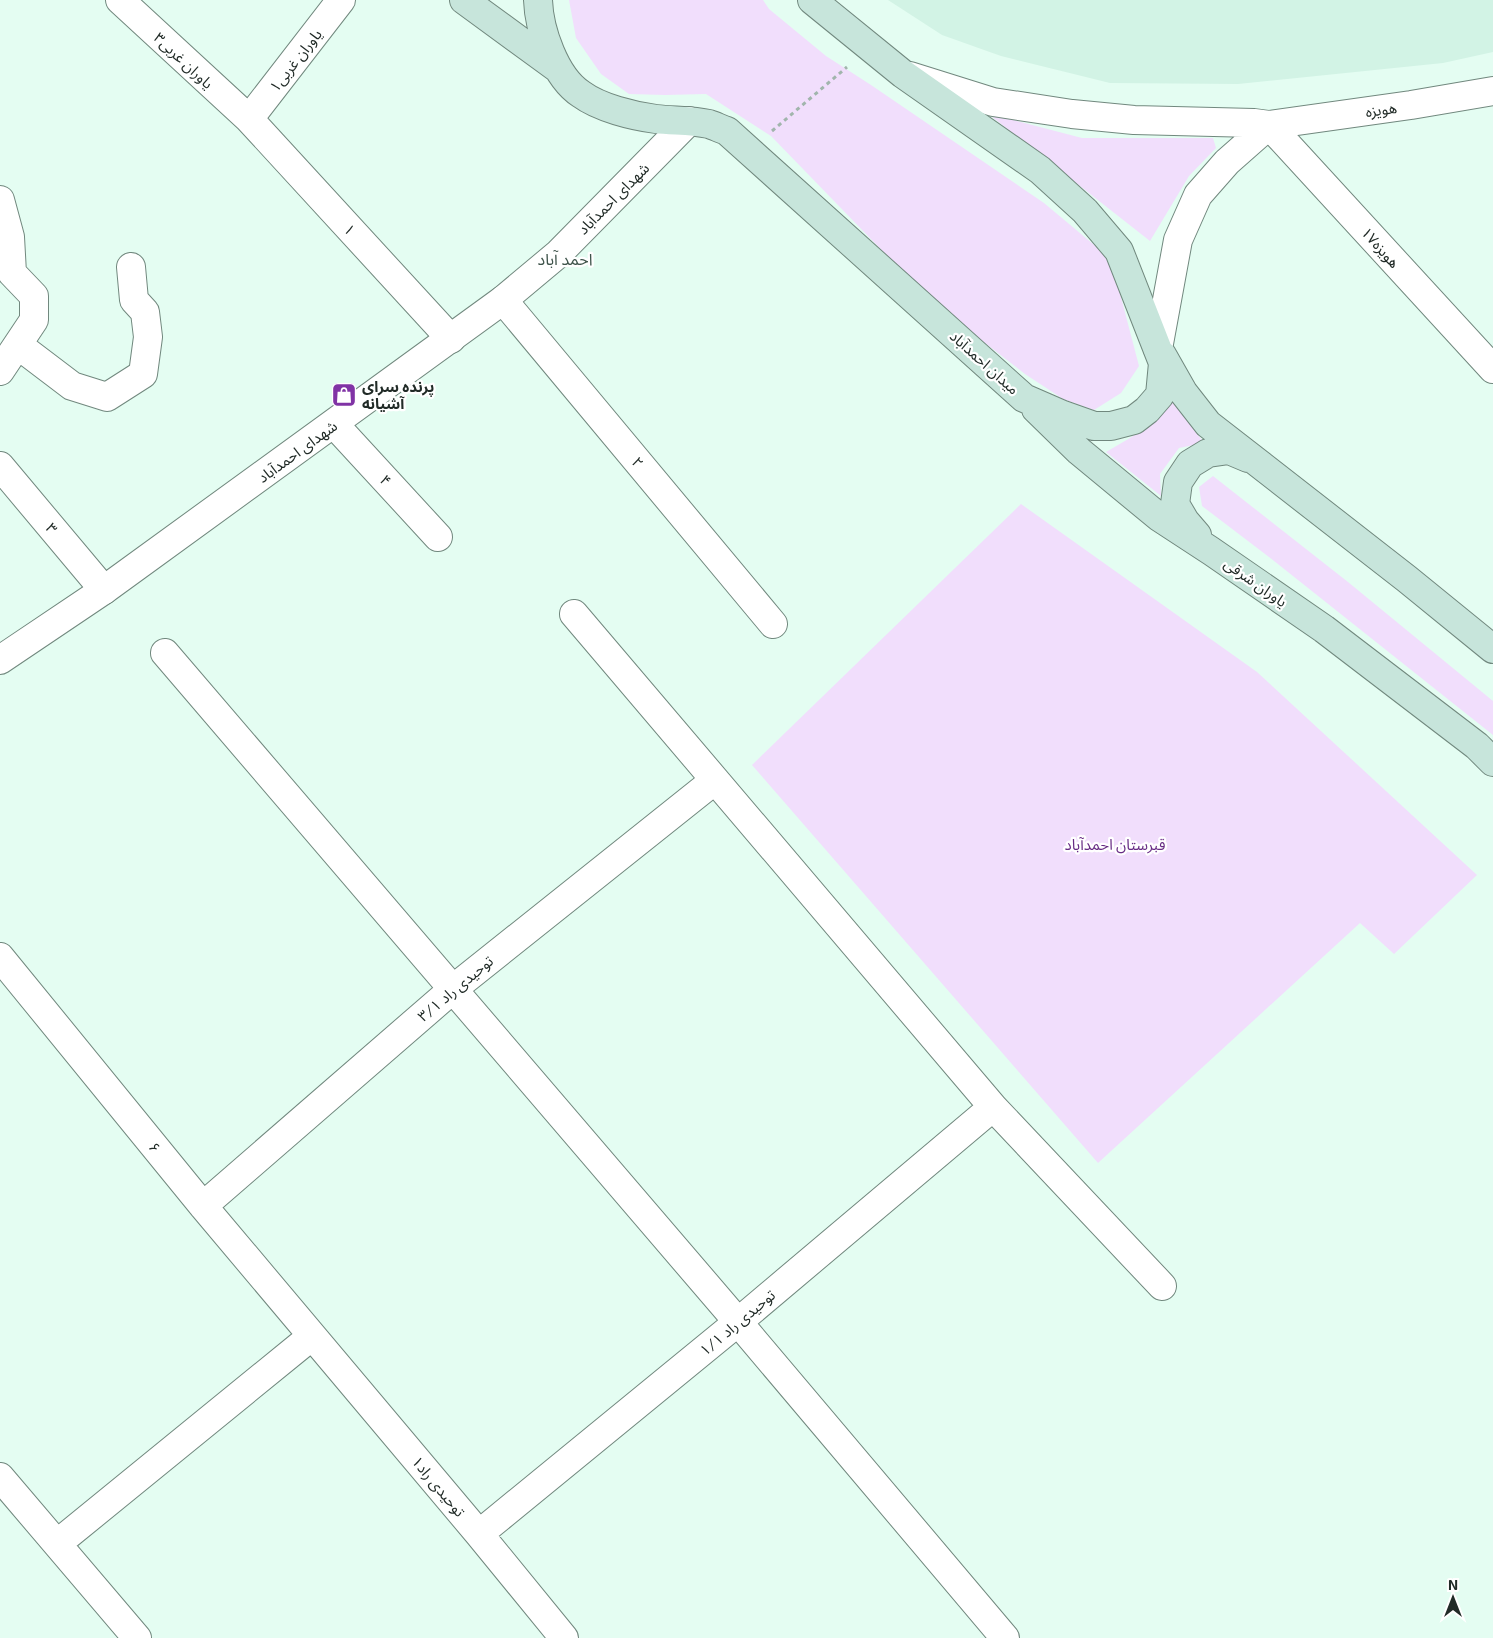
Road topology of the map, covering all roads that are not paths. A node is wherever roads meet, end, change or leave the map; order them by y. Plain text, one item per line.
1 (120, 0) edge
2 (341, 0) edge
3 (464, 0) edge
4 (538, 0) edge
5 (812, 0) edge
6 (557, 68) junction
7 (903, 74) junction
8 (1492, 92) edge
9 (249, 119) junction
10 (689, 122) junction
11 (1269, 125) junction
12 (0, 200) edge
13 (131, 267) dead end
14 (503, 300) junction
15 (451, 339) junction
16 (18, 345) junction
17 (1158, 349) junction
18 (1493, 369) edge
19 (0, 371) edge
20 (1024, 398) junction
21 (334, 424) junction
22 (0, 466) edge
23 (1266, 470) junction
24 (438, 537) dead end
25 (1211, 551) junction
26 (104, 590) junction
27 (574, 614) dead end
28 (774, 624) dead end
29 (1493, 649) edge
30 (165, 652) dead end
31 (0, 660) edge
32 (1493, 762) edge
33 (715, 780) junction
34 (0, 957) edge
35 (453, 989) junction
36 (993, 1107) junction
37 (204, 1206) junction
38 (1162, 1286) dead end
39 (738, 1322) junction
40 (312, 1336) junction
41 (0, 1477) edge
42 (479, 1534) junction
43 (58, 1543) junction
44 (137, 1638) edge
45 (564, 1638) edge
46 (1006, 1638) edge

1 - 9 street, یاوران غربی۳
2 - 9 street, یاوران غربی۱
3 - 6 main road
4 - 6 main road, میدان احمدآباد
5 - 7 main road, میدان احمدآباد
6 - 10 main road, میدان احمدآباد
7 - 11 street, هویزه
7 - 17 main road, میدان احمدآباد
8 - 11 street, هویزه
9 - 15 street, ۱
10 - 14 street, شهدای احمدآباد
10 - 20 main road, میدان احمدآباد
11 - 17 street
11 - 18 street, هویزه۱۷
12 - 16 street
13 - 16 street
14 - 15 street, شهدای احمدآباد
14 - 28 street, ۲
15 - 21 street, شهدای احمدآباد
16 - 19 street
17 - 20 main road, میدان احمدآباد
17 - 23 main road
20 - 25 main road, یاوران شرقی
21 - 24 street, ۴
21 - 26 street, شهدای احمدآباد
22 - 26 street, ۳
23 - 25 main road
23 - 29 main road
25 - 32 main road, یاوران شرقی
26 - 31 street, شهدای احمدآباد
27 - 33 street
30 - 35 street
33 - 35 street, ۳/۱ توحیدی راد
33 - 36 street
34 - 37 street, ۶
35 - 37 street, ۳/۱ توحیدی راد
35 - 39 street
36 - 38 street
36 - 39 street, ۱/۱ توحیدی راد
37 - 40 street, ۶
39 - 42 street, ۱/۱ توحیدی راد
39 - 46 street
40 - 42 street, توحیدی راد۱
40 - 43 street
41 - 43 street
42 - 45 street, توحیدی راد۱
43 - 44 street

